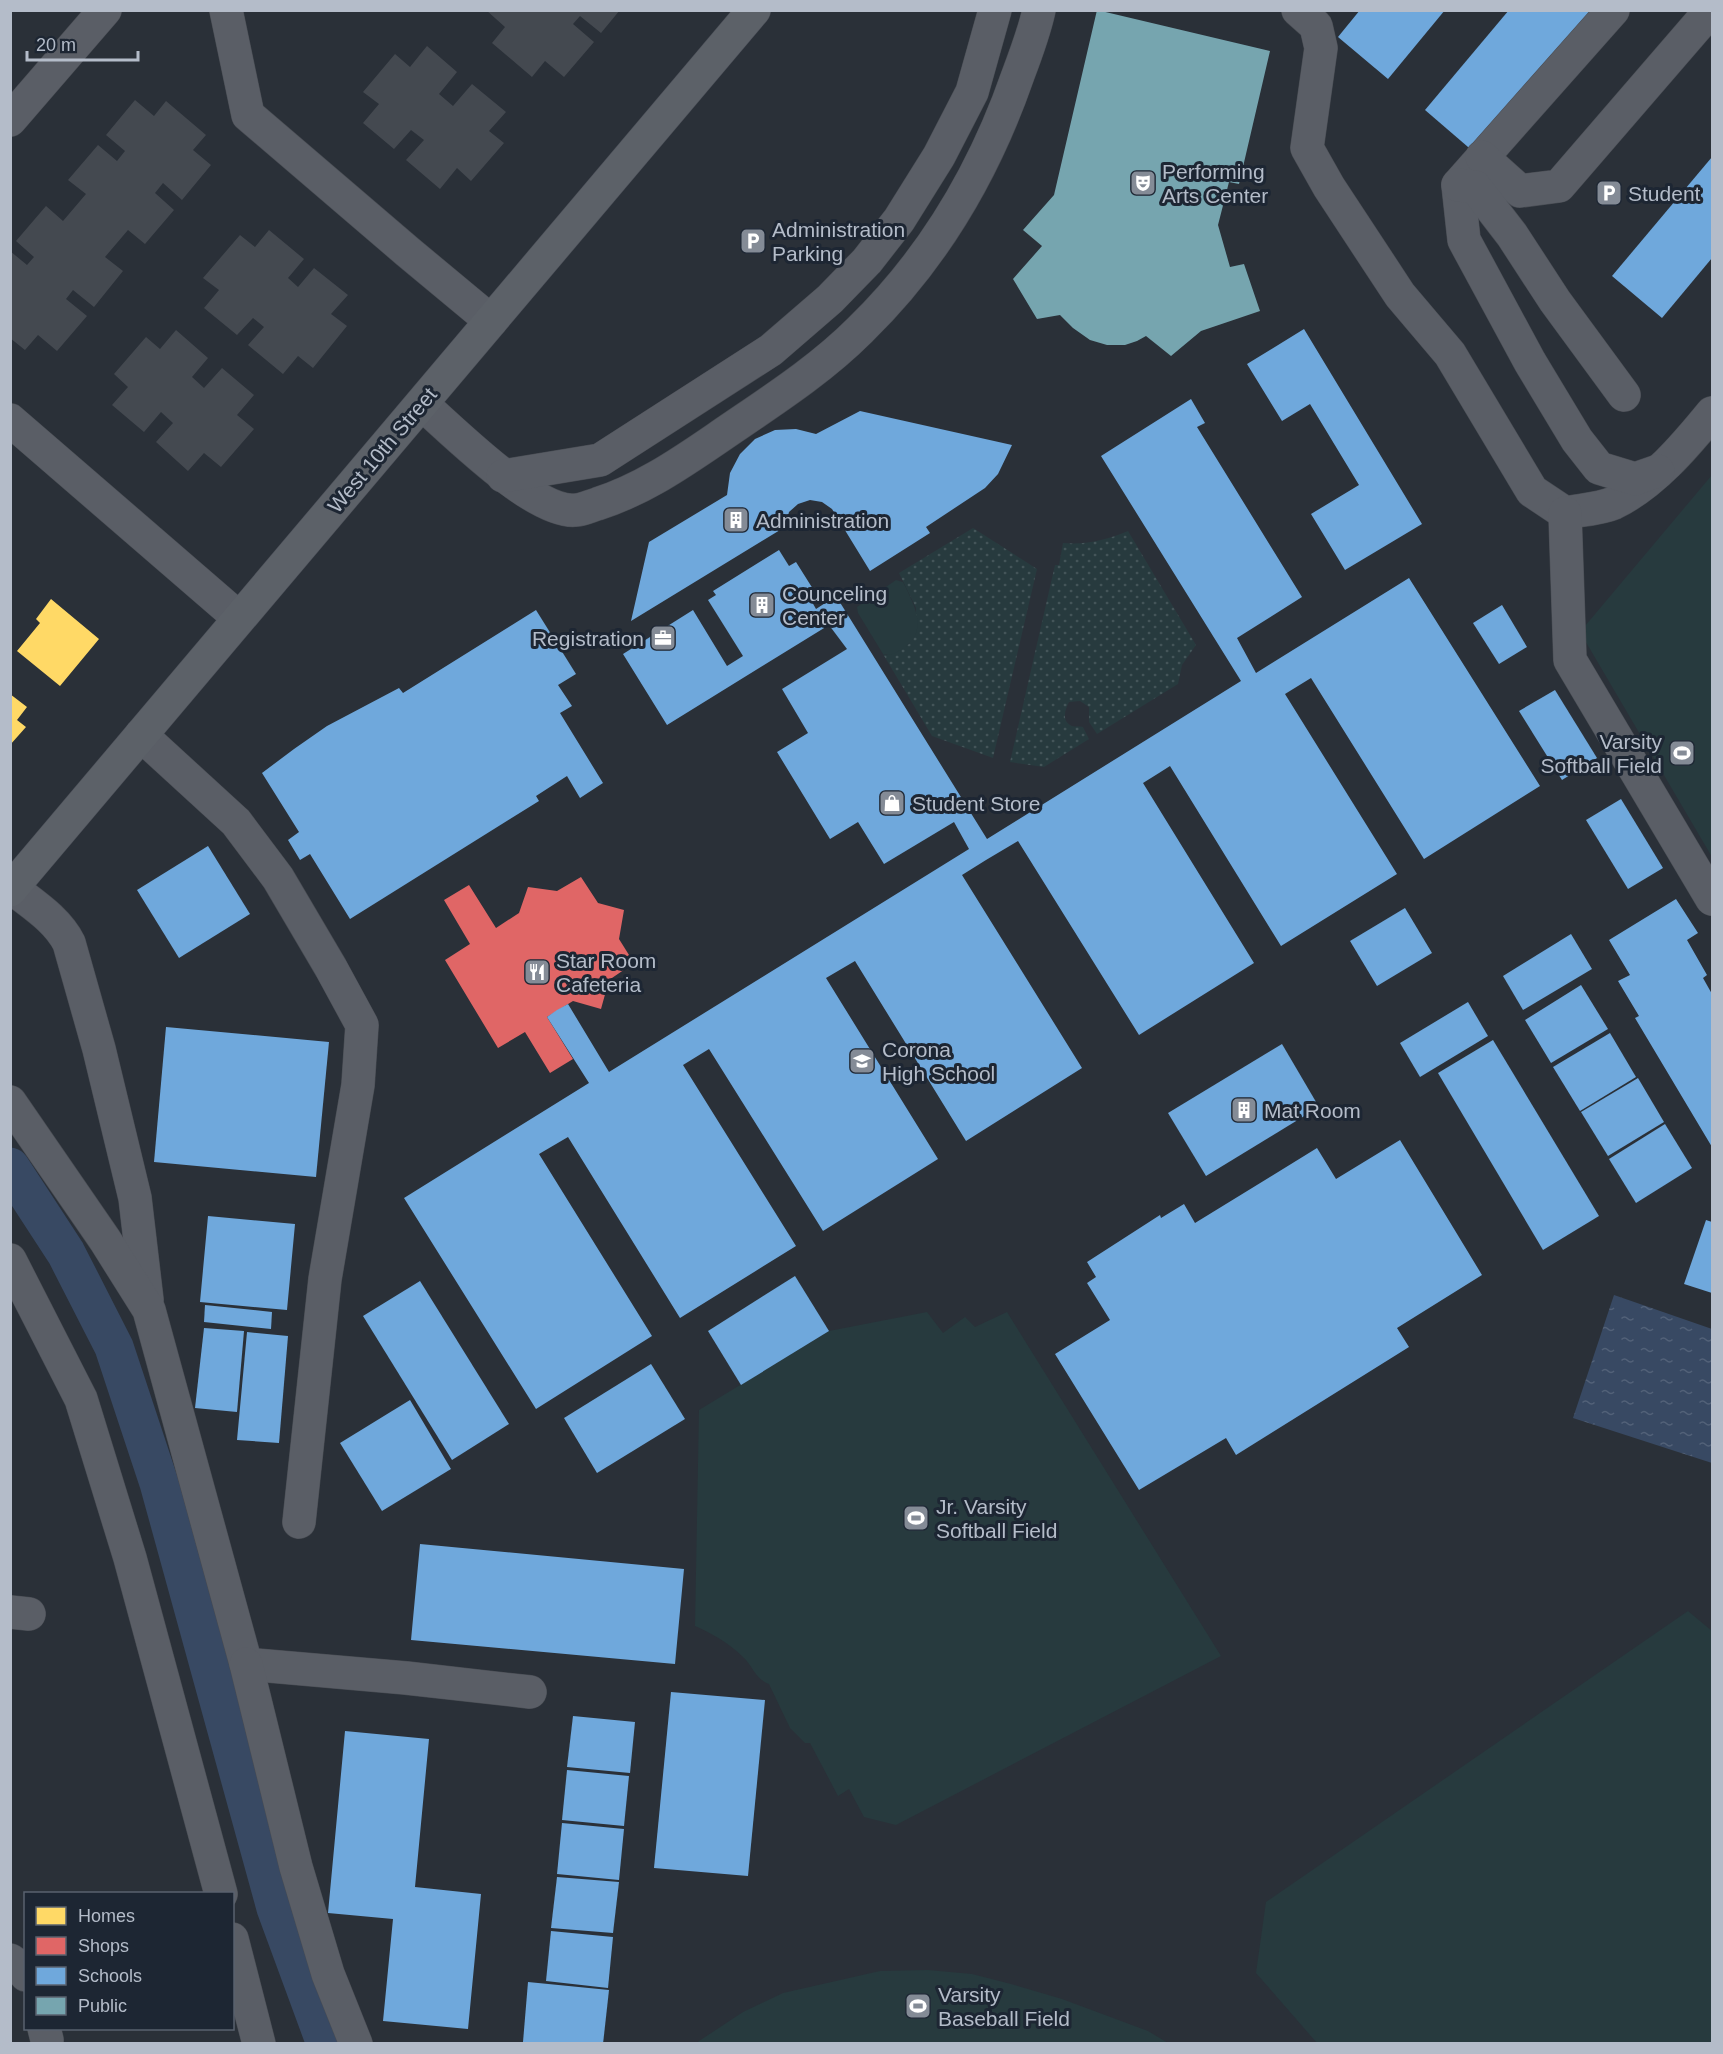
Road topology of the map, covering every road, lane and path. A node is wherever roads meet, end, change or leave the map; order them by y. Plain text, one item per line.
1 (105, 10) edge
2 (226, 10) edge
3 (754, 10) edge
4 (995, 10) edge
5 (1039, 10) edge
6 (1298, 10) edge
7 (1613, 10) edge
8 (1712, 10) edge
9 (10, 120) edge
10 (1482, 157) junction
11 (1458, 185) junction
12 (491, 321) junction
13 (1624, 395) dead end
14 (422, 404) junction
15 (1713, 413) edge
16 (10, 420) edge
17 (1658, 471) junction
18 (503, 476) junction
19 (1564, 513) junction
20 (239, 618) junction
21 (141, 735) junction
22 (11, 889) edge
23 (1713, 899) edge
24 (10, 1101) edge
25 (10, 1260) edge
26 (148, 1311) junction
27 (299, 1522) dead end
28 (246, 1664) junction
29 (530, 1692) dead end
30 (221, 1892) edge
31 (234, 1947) edge
32 (10, 1960) edge
33 (24, 1972) edge
34 (259, 2043) edge
35 (356, 2043) edge

1 - 9 street
2 - 12 street
3 - 12 main road, West 10th Street
4 - 18 street
5 - 18 street
6 - 19 street
7 - 10 street
8 - 10 street
10 - 11 street
11 - 13 street
11 - 17 street
12 - 14 main road, West 10th Street
14 - 18 street
14 - 20 main road, West 10th Street
15 - 17 street
16 - 20 street
17 - 19 street
19 - 23 street
20 - 21 main road, West 10th Street
21 - 22 main road, West 10th Street
21 - 27 street
22 - 26 street
24 - 26 street
25 - 30 street
26 - 28 street
28 - 29 street
28 - 35 street
31 - 34 street
32 - 33 street

